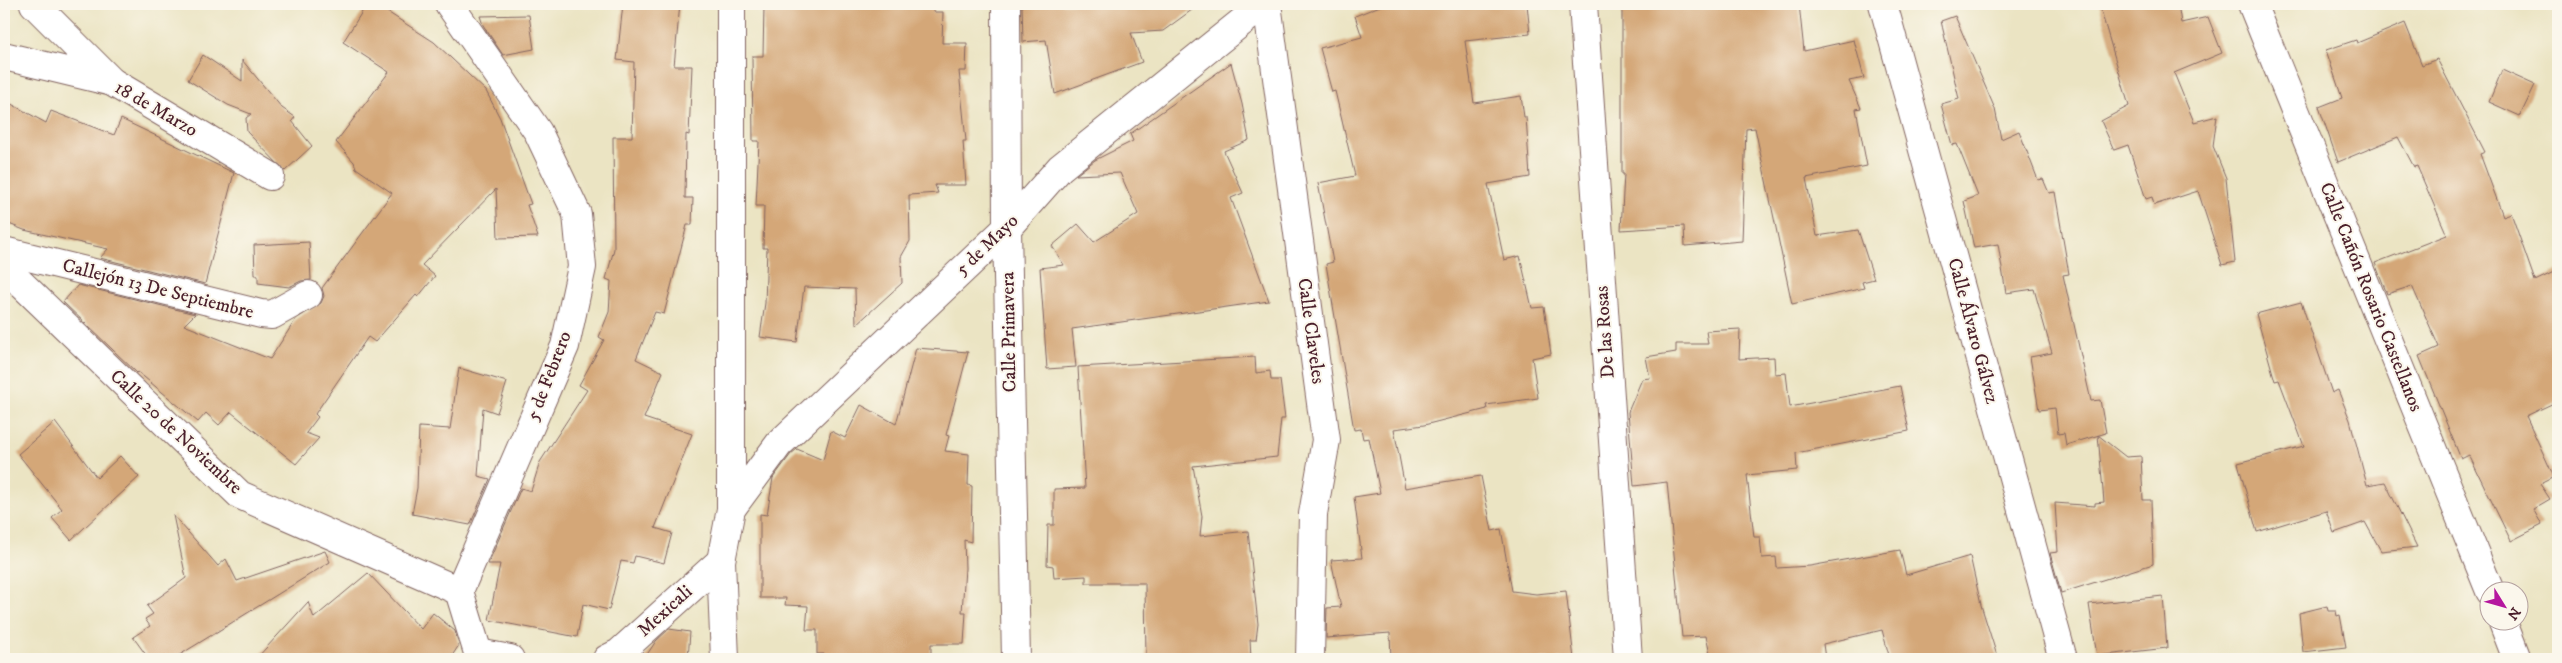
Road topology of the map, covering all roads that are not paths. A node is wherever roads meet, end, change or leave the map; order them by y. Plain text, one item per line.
1 (34, 4) edge
2 (449, 4) edge
3 (731, 4) edge
4 (1006, 4) edge
5 (1266, 4) edge
6 (1582, 4) edge
7 (1883, 4) edge
8 (2252, 4) edge
9 (4, 56) edge
10 (112, 82) junction
11 (270, 176) dead end
12 (1007, 228) junction
13 (4, 252) edge
14 (4, 267) edge
15 (308, 295) dead end
16 (731, 509) junction
17 (721, 561) junction
18 (2486, 580) edge
19 (459, 591) junction
20 (2506, 630) edge
21 (475, 656) edge
22 (510, 659) edge
23 (607, 659) edge
24 (725, 659) edge
25 (1016, 659) edge
26 (1310, 659) edge
27 (1628, 659) edge
28 (2063, 659) edge
29 (2517, 659) edge

1 - 10 street
2 - 19 street, 5 de Febrero
3 - 16 street
4 - 12 street, Calle Primavera
5 - 12 street, 5 de Mayo
5 - 26 street, Calle Claveles
6 - 27 street, De las Rosas
7 - 28 street, Calle Álvaro Gálvez
8 - 18 street, Calle Cañón Rosario Castellanos
9 - 10 street, 18 de Marzo
10 - 11 street, 18 de Marzo
12 - 16 street, 5 de Mayo
12 - 25 street, Calle Primavera
13 - 15 street, Callejón 13 De Septiembre
14 - 19 street, Calle 20 de Noviembre
16 - 17 street
17 - 23 street, Mexicali
17 - 24 street
19 - 21 street
20 - 29 street
21 - 22 street

